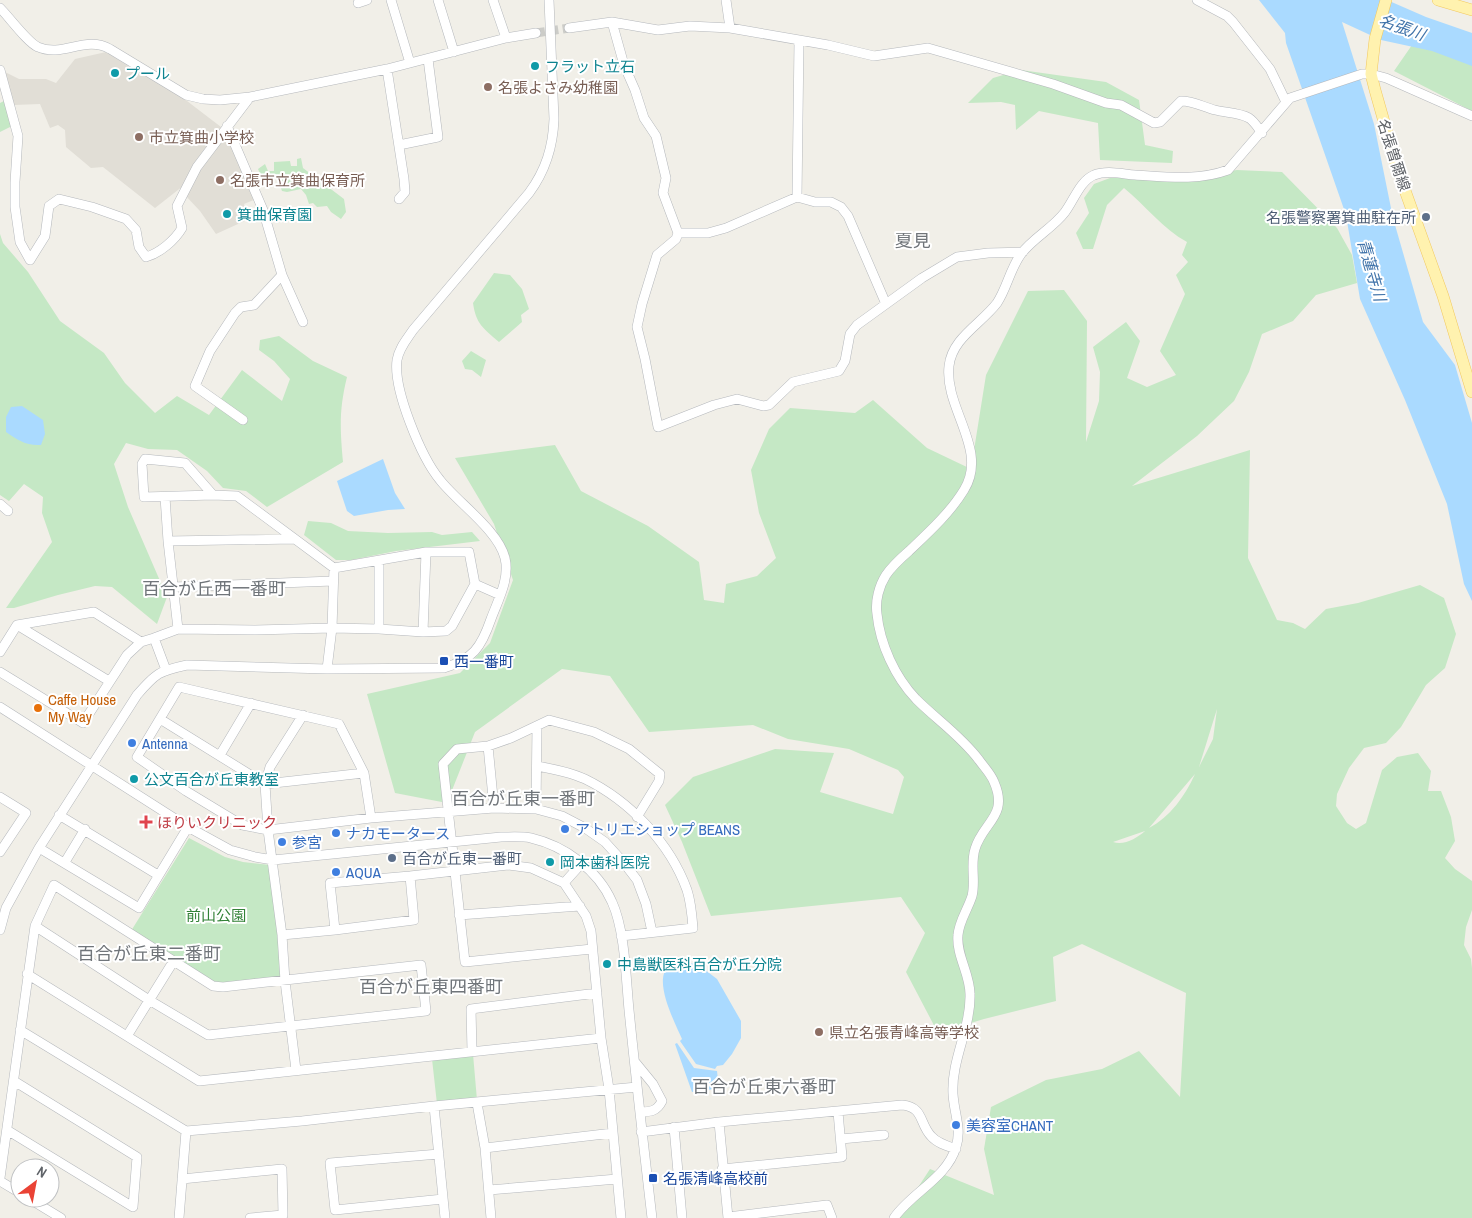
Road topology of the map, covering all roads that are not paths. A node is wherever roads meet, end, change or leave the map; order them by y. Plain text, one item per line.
1 (391, 0) edge
2 (438, 0) edge
3 (493, 0) edge
4 (549, 0) edge
5 (726, 0) edge
6 (1197, 0) edge
7 (1386, 0) edge
8 (1438, 0) edge
9 (0, 8) edge
10 (1472, 10) edge
11 (612, 22) junction
12 (569, 28) tunnel mouth
13 (730, 28) junction
14 (536, 33) tunnel mouth
15 (506, 38) junction
16 (799, 41) junction
17 (454, 52) junction
18 (428, 59) junction
19 (410, 63) junction
20 (387, 69) junction
21 (0, 70) edge
22 (1366, 74) junction
23 (250, 97) junction
24 (1288, 100) junction
25 (1472, 116) edge
26 (227, 126) junction
27 (1262, 133) junction
28 (398, 145) junction
29 (797, 196) junction
30 (399, 200) dead end
31 (678, 233) junction
32 (1023, 252) junction
33 (282, 275) junction
34 (886, 304) junction
35 (303, 322) dead end
36 (1470, 375) edge
37 (1472, 392) edge
38 (243, 420) dead end
39 (213, 495) junction
40 (165, 497) junction
41 (0, 504) edge
42 (8, 511) dead end
43 (294, 539) junction
44 (168, 541) junction
45 (426, 552) junction
46 (379, 561) junction
47 (334, 568) junction
48 (333, 581) junction
49 (475, 584) junction
50 (173, 587) junction
51 (500, 595) junction
52 (17, 625) junction
53 (332, 628) junction
54 (378, 629) junction
55 (178, 630) junction
56 (423, 632) junction
57 (154, 638) junction
58 (141, 642) junction
59 (0, 652) edge
60 (327, 669) junction
61 (166, 670) junction
62 (0, 672) edge
63 (109, 681) junction
64 (251, 703) junction
65 (0, 707) edge
66 (303, 716) junction
67 (160, 718) junction
68 (537, 726) junction
69 (488, 746) junction
70 (220, 755) junction
71 (92, 766) junction
72 (537, 766) junction
73 (364, 773) junction
74 (265, 784) junction
75 (0, 797) edge
76 (494, 808) junction
77 (536, 809) junction
78 (448, 813) junction
79 (60, 815) junction
80 (637, 817) junction
81 (371, 818) junction
82 (188, 827) junction
83 (85, 830) junction
84 (268, 830) junction
85 (451, 843) junction
86 (39, 848) junction
87 (0, 852) edge
88 (273, 860) junction
89 (65, 862) junction
90 (582, 863) junction
91 (455, 872) junction
92 (158, 875) junction
93 (410, 876) junction
94 (564, 883) junction
95 (580, 906) junction
96 (459, 915) junction
97 (35, 926) junction
98 (0, 930) edge
99 (335, 930) junction
100 (652, 932) junction
101 (282, 935) junction
102 (622, 936) junction
103 (592, 949) junction
104 (173, 962) junction
105 (27, 974) junction
106 (285, 981) junction
107 (597, 993) junction
108 (149, 1000) junction
109 (290, 1026) junction
110 (20, 1030) junction
111 (127, 1036) junction
112 (601, 1038) junction
113 (472, 1051) junction
114 (635, 1062) junction
115 (296, 1070) junction
116 (14, 1081) junction
117 (637, 1087) junction
118 (609, 1090) junction
119 (478, 1103) junction
120 (434, 1106) junction
121 (640, 1112) junction
122 (838, 1112) junction
123 (719, 1122) junction
124 (674, 1128) junction
125 (7, 1130) junction
126 (186, 1130) junction
127 (641, 1132) junction
128 (613, 1133) junction
129 (884, 1135) dead end
130 (840, 1139) junction
131 (485, 1148) junction
132 (956, 1149) junction
133 (439, 1154) junction
134 (722, 1169) junction
135 (0, 1179) edge
136 (182, 1179) junction
137 (617, 1180) junction
138 (489, 1190) junction
139 (443, 1199) junction
140 (44, 1208) edge
141 (61, 1218) edge
142 (179, 1218) edge
143 (250, 1218) edge
144 (445, 1218) edge
145 (491, 1218) edge
146 (621, 1218) edge
147 (652, 1218) edge
148 (682, 1218) edge
149 (728, 1218) edge
150 (832, 1218) edge
151 (894, 1218) edge

1 - 19 street
2 - 17 street
3 - 15 street
4 - 51 street
5 - 13 street
6 - 24 street
7 - 22 main road, 名張曽爾線
8 - 10 main road
9 - 23 street
11 - 12 street
11 - 13 street
11 - 31 street
13 - 16 street
14 - 15 street
15 - 17 street
16 - 27 street
16 - 29 street
17 - 18 street
18 - 19 street
18 - 28 street
19 - 20 street
20 - 23 street
20 - 28 street
21 - 26 street
22 - 24 street
22 - 25 street
22 - 36 main road, 名張曽爾線
23 - 26 street
24 - 27 street
26 - 33 street
27 - 32 street
28 - 30 street
29 - 31 street
29 - 34 street
31 - 34 street
32 - 34 street
32 - 132 street
33 - 35 street
33 - 38 street
36 - 37 main road, 名張曽爾線
39 - 40 street
39 - 40 street
39 - 43 street
40 - 44 street
41 - 42 street
43 - 44 street
43 - 47 street
44 - 50 street
45 - 46 street
45 - 49 street
45 - 56 street
46 - 47 street
46 - 54 street
47 - 48 street
48 - 50 street
48 - 53 street
49 - 51 street
49 - 56 street
50 - 55 street
51 - 60 street
52 - 58 street
52 - 59 street
52 - 63 street
53 - 54 street
53 - 55 street
53 - 60 street
54 - 56 street
55 - 57 street
57 - 58 street
57 - 61 street
58 - 63 street
60 - 61 street
61 - 71 street
62 - 63 street
64 - 66 street
64 - 67 street
64 - 70 street
65 - 71 street
66 - 73 street
66 - 74 street
67 - 70 street
67 - 84 street
68 - 69 street
68 - 72 street
68 - 80 street
69 - 76 street
69 - 78 street
70 - 74 street
71 - 79 street
71 - 82 street
72 - 77 street
72 - 80 street
73 - 74 street
73 - 81 street
74 - 84 street
75 - 87 street
76 - 77 street
76 - 78 street
77 - 100 street
78 - 81 street
78 - 85 street
79 - 83 street
79 - 86 street
80 - 100 street
81 - 84 street
82 - 88 street
82 - 92 street
83 - 89 street
83 - 92 street
84 - 88 street
85 - 88 street
85 - 90 street
85 - 91 street
86 - 89 street
86 - 98 street
88 - 101 street
89 - 92 street
90 - 94 street
90 - 102 street
91 - 93 street
91 - 94 street
91 - 96 street
93 - 99 street
93 - 99 street
94 - 95 street
95 - 96 street
95 - 103 street
96 - 103 street
97 - 104 street
97 - 105 street
97 - 108 street
99 - 101 street
100 - 102 street
101 - 106 street
102 - 114 street
103 - 107 street
104 - 106 street
104 - 108 street
105 - 110 street
105 - 111 street
106 - 109 street
106 - 109 street
107 - 112 street
107 - 113 street
108 - 109 street
108 - 111 street
109 - 115 street
110 - 116 street
110 - 126 street
111 - 115 street
112 - 113 street
112 - 118 street
113 - 115 street
114 - 117 street
114 - 121 street
116 - 125 street
116 - 125 street
117 - 118 street
117 - 121 street
118 - 119 street
118 - 128 street
119 - 120 street
119 - 131 street
120 - 126 street
120 - 133 street
121 - 127 street
122 - 123 street
122 - 130 street
122 - 132 street
123 - 124 street
123 - 134 street
124 - 127 street
124 - 148 street
125 - 135 street
126 - 136 street
127 - 147 street
128 - 131 street
128 - 137 street
129 - 130 street
130 - 134 street
131 - 138 street
132 - 151 street
133 - 139 street
133 - 139 street
134 - 149 street
136 - 142 street
136 - 143 street
137 - 138 street
137 - 146 street
138 - 145 street
139 - 144 street
140 - 141 street
149 - 150 street

